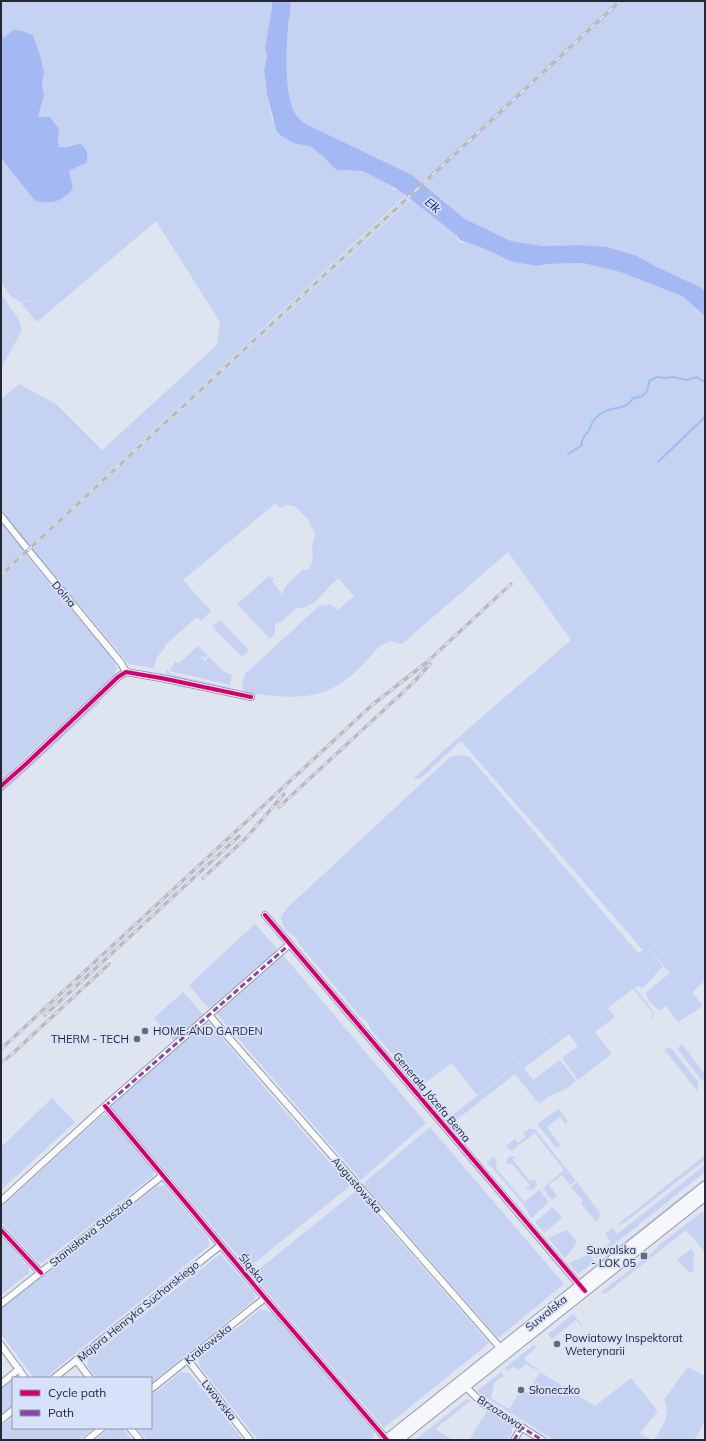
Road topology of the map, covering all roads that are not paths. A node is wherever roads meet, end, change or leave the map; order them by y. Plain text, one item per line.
1 (1, 516) edge
2 (126, 672) junction
3 (251, 697) dead end
4 (1, 786) edge
5 (265, 915) dead end
6 (290, 944) junction
7 (209, 1015) junction
8 (105, 1106) junction
9 (163, 1175) junction
10 (705, 1186) edge
11 (705, 1196) edge
12 (1, 1201) edge
13 (1, 1230) edge
14 (222, 1245) junction
15 (41, 1273) junction
16 (582, 1288) junction
17 (265, 1298) junction
18 (1, 1304) edge
19 (1, 1345) edge
20 (503, 1352) junction
21 (76, 1360) junction
22 (188, 1360) junction
23 (19, 1369) junction
24 (24, 1377) edge
25 (55, 1377) edge
26 (89, 1377) edge
27 (1, 1384) edge
28 (463, 1384) junction
29 (152, 1388) edge
30 (12, 1411) edge
31 (1, 1420) edge
32 (522, 1427) junction
33 (101, 1429) edge
34 (131, 1429) edge
35 (88, 1440) edge
36 (140, 1440) edge
37 (250, 1440) edge
38 (387, 1440) edge
39 (398, 1440) edge
40 (514, 1440) edge
41 (542, 1440) edge

1 - 2 street, Dolna
2 - 3 street
2 - 4 street
5 - 6 street, Generała Józefa Bema
6 - 7 street
6 - 16 street, Generała Józefa Bema
7 - 8 street
7 - 20 street, Augustowska
8 - 9 street, Śląska
8 - 12 street
9 - 14 street, Śląska
9 - 15 street, Stanisława Staszica
10 - 16 street, Suwalska
11 - 16 street, Suwalska
13 - 15 street
14 - 17 street, Śląska
14 - 21 street, Majora Henryka Sucharskiego
15 - 18 street, Stanisława Staszica
16 - 20 street, Suwalska
17 - 22 street, Krakowska
17 - 38 street, Śląska
19 - 23 street
20 - 28 street, Suwalska
21 - 25 street, Majora Henryka Sucharskiego
21 - 26 street
22 - 29 street, Krakowska
22 - 37 street, Lwowska
23 - 24 street
23 - 27 street
28 - 32 street, Brzozowa
28 - 38 street, Suwalska
28 - 39 street, Suwalska
30 - 31 street
32 - 40 street
32 - 41 street, Brzozowa
33 - 35 street
34 - 36 street

